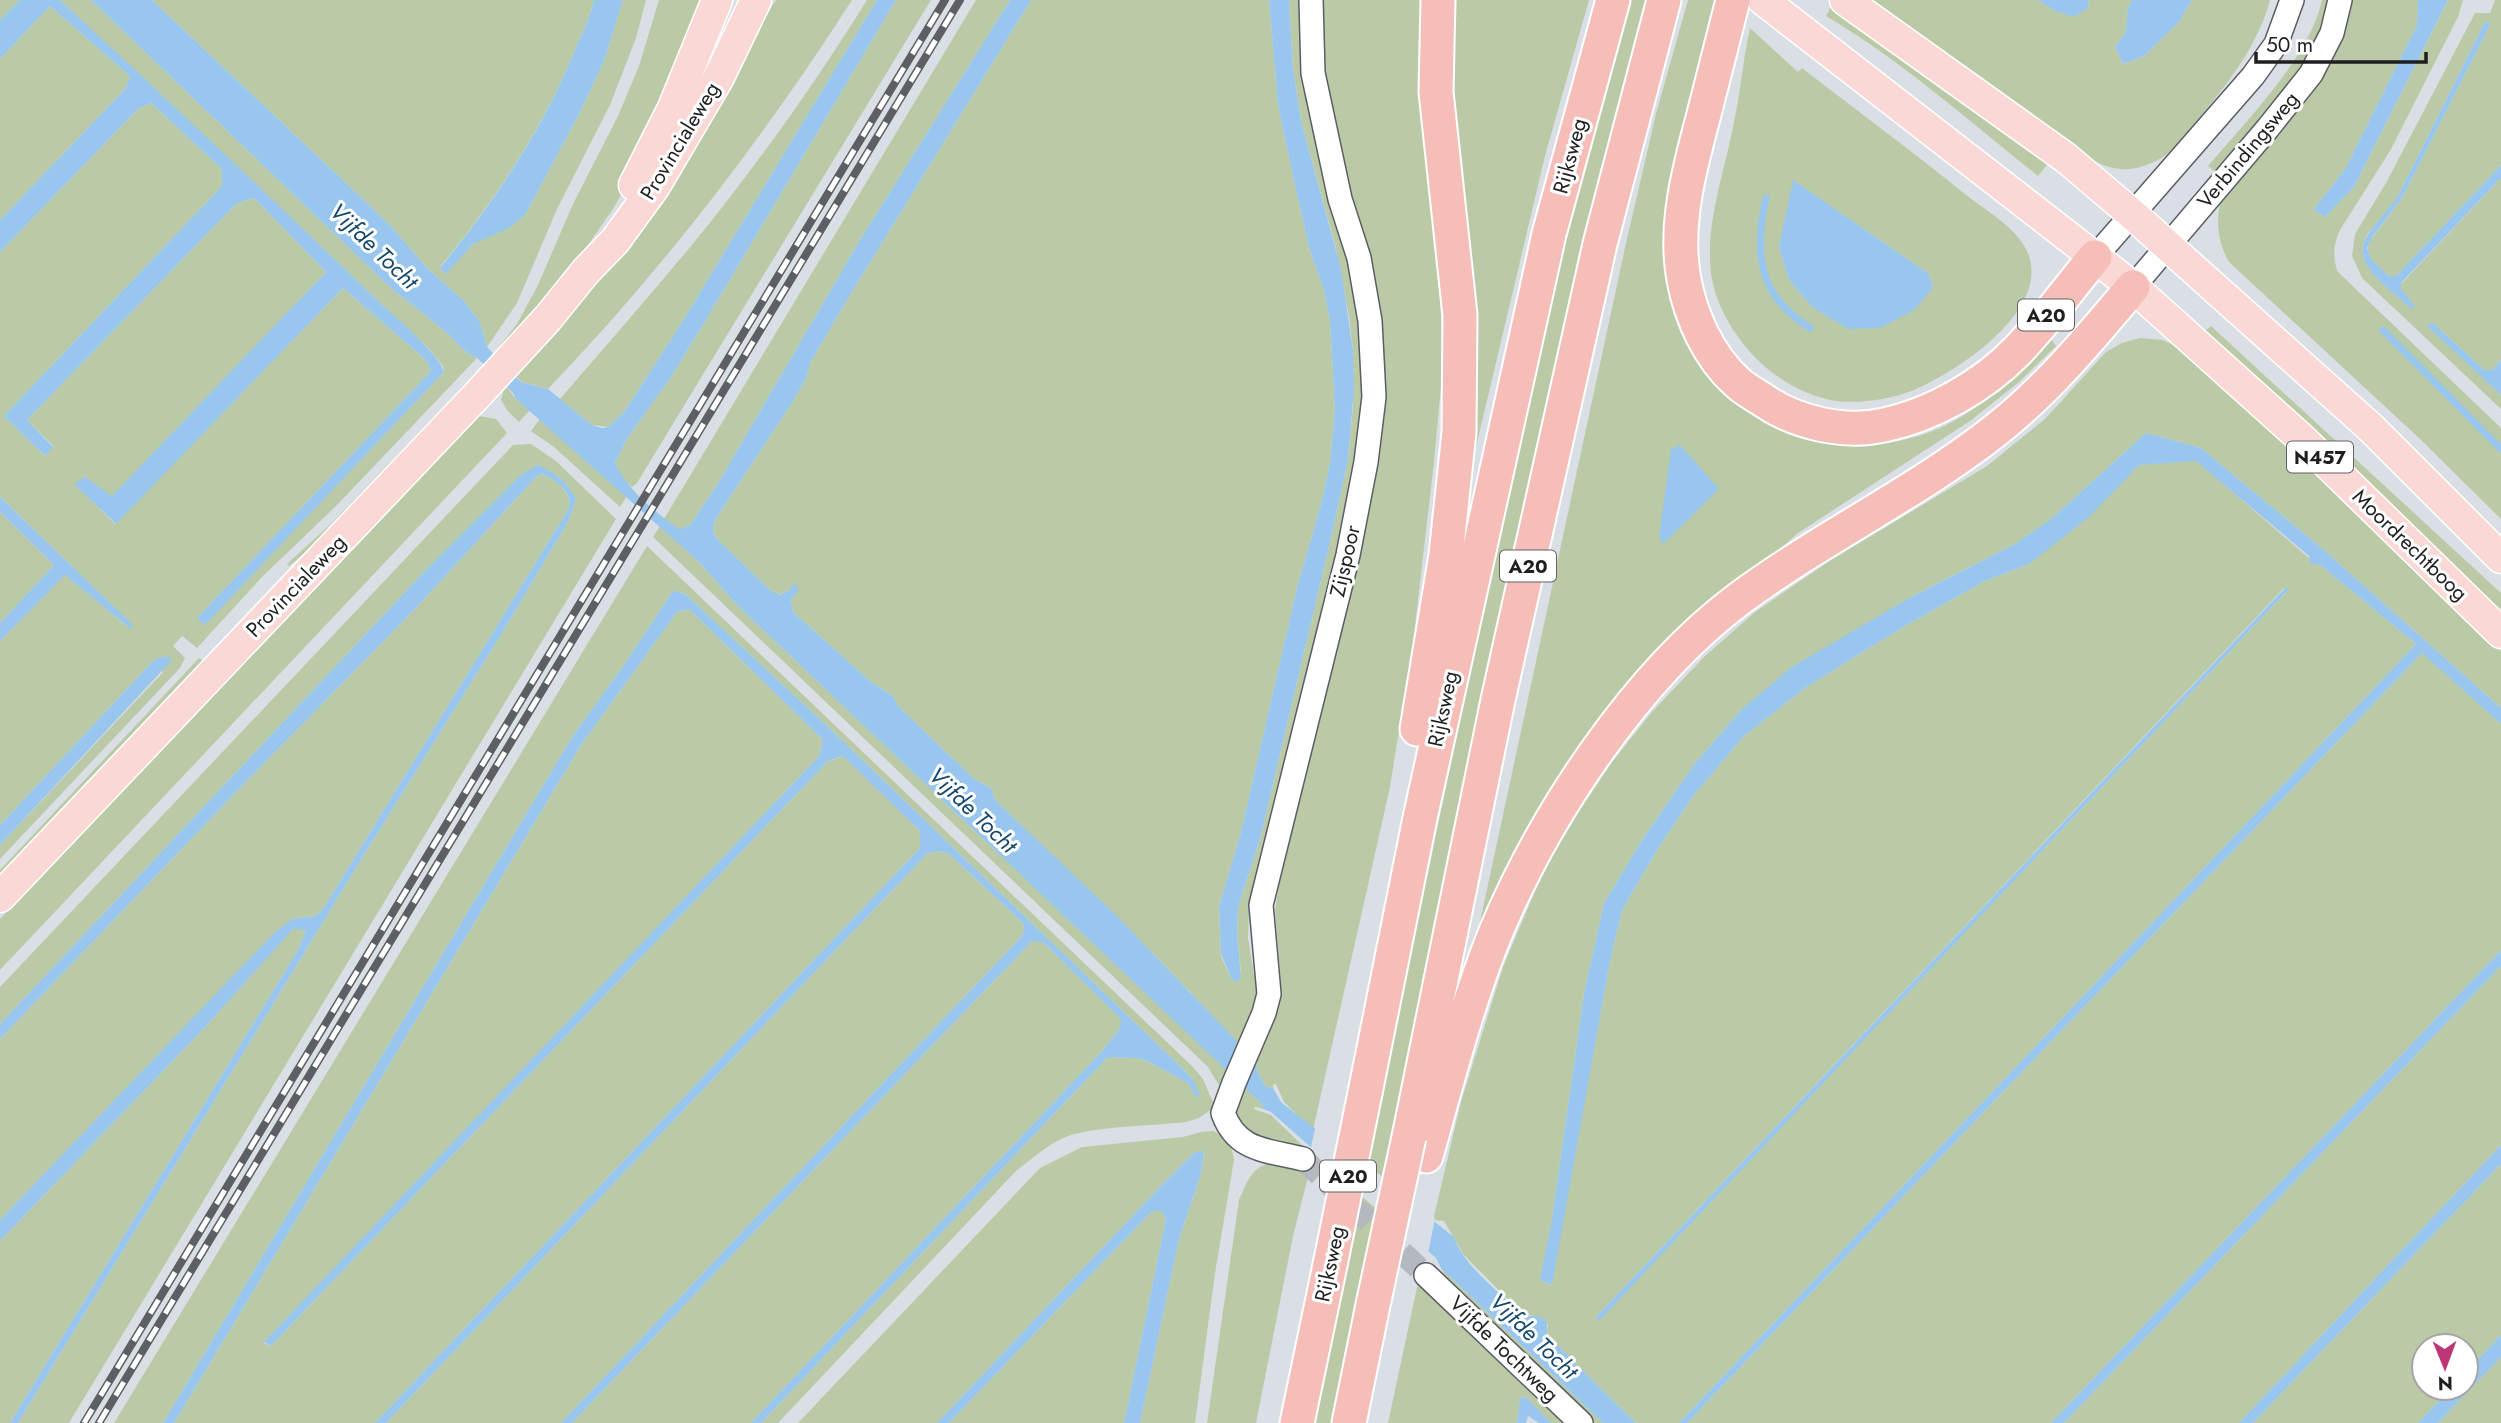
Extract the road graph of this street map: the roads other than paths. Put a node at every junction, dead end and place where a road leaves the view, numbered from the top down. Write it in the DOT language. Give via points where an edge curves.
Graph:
graph roads {
  1 [pos="717,0"];
  2 [pos="756,0"];
  3 [pos="1311,0"];
  4 [pos="1438,0"];
  5 [pos="1613,0"];
  6 [pos="1664,0"];
  7 [pos="1733,0"];
  8 [pos="1763,0"];
  9 [pos="1845,0"];
  10 [pos="2292,0"];
  11 [pos="2340,0"];
  12 [pos="2132,214"];
  13 [pos="2169,246"];
  14 [pos="2095,257"];
  15 [pos="586,271"];
  16 [pos="2133,287"];
  17 [pos="2501,558"];
  18 [pos="2501,633"];
  19 [pos="1420,818"];
  20 [pos="0,897"];
  21 [pos="1418,1146"];
  22 [pos="1303,1159"];
  23 [pos="1426,1275"];
  24 [pos="1297,1423"];
  25 [pos="1349,1423"];
  26 [pos="1581,1423"];
  1 -- 15 [label="main road, Provincialeweg" via="673,108"];
  2 -- 15 [label="main road, Provincialeweg" via="718,79 655,186 615,241"];
  3 -- 22 [label="street, Zijspoor" via="1313,73 1340,199 1359,258 1370,321 1374,397 1348,555 1261,905 1269,994 1223,1113 1236,1137 1248,1146"];
  4 -- 19 [label="highway, A20" via="1436,92 1460,315 1459,432 1446,555 1410,772"];
  5 -- 19 [label="highway, Rijksweg / A20" via="1549,234"];
  6 -- 21 [label="highway, A20" via="1594,271 1498,701"];
  7 -- 14 [label="highway, A20" via="1681,220 1684,279 1697,323 1716,359 1737,383 1804,421 1847,428 1884,426 1934,408 1978,383 2016,352"];
  8 -- 14 [label="main road, N457"];
  9 -- 12 [label="main road, N457" via="2066,158"];
  10 -- 12 [label="street, Verbindingsweg" via="2276,44 2253,76"];
  11 -- 13 [label="street, Verbindingsweg" via="2332,33 2311,74"];
  12 -- 13 [label="main road, N457"];
  12 -- 14 [label="street, Verbindingsweg"];
  13 -- 16 [label="street, Verbindingsweg"];
  13 -- 17 [label="main road, N457" via="2370,426"];
  14 -- 16 [label="main road, N457"];
  15 -- 20 [label="main road, Provincialeweg" via="511,359"];
  16 -- 18 [label="main road, Moordrechtboog / N457" via="2302,439"];
  16 -- 21 [label="highway, A20" via="2074,356 1997,429 1739,599 1693,638 1633,703 1579,777 1527,864 1496,934"];
  19 -- 24 [label="highway, Rijksweg / A20, bridge"];
  21 -- 25 [label="highway, A20, bridge" via="1383,1307 1362,1363"];
  23 -- 26 [label="street, Vijfde Tochtweg"];
}
